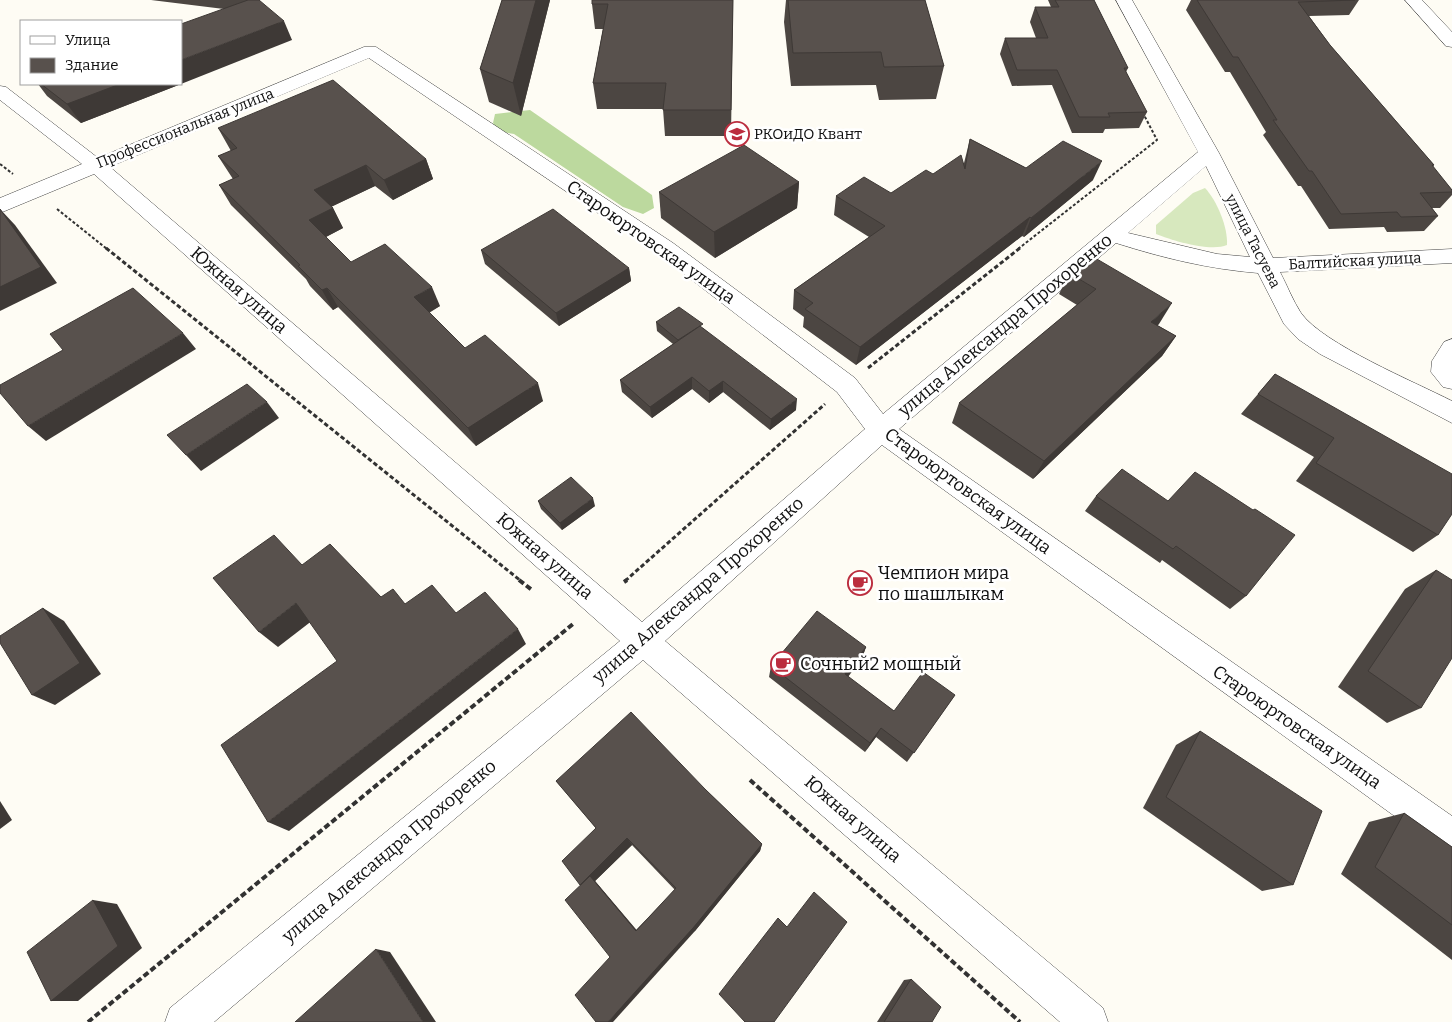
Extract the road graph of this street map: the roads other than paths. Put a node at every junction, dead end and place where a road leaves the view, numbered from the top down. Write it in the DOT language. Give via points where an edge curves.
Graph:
graph roads {
  1 [pos="1124,0"];
  2 [pos="1413,0"];
  3 [pos="1452,42"];
  4 [pos="370,51"];
  5 [pos="0,91"];
  6 [pos="1209,153"];
  7 [pos="96,165"];
  8 [pos="0,206"];
  9 [pos="1112,235"];
  10 [pos="1452,256"];
  11 [pos="1265,266"];
  12 [pos="1452,348"];
  13 [pos="1452,380"];
  14 [pos="1452,412"];
  15 [pos="881,430"];
  16 [pos="644,640"];
  17 [pos="1452,837"];
  18 [pos="184,1022"];
  19 [pos="1089,1022"];
  1 -- 6 [label="street, улица Тасуева"];
  2 -- 3 [label="street"];
  4 -- 7 [label="street, Профессиональная улица"];
  4 -- 15 [label="street, Староюртовская улица" via="665,248 846,385"];
  5 -- 7 [label="street, Южная улица"];
  6 -- 9 [label="street, улица Александра Прохоренко"];
  6 -- 11 [label="street, улица Тасуева"];
  7 -- 8 [label="street, Профессиональная улица"];
  7 -- 16 [label="street, Южная улица"];
  9 -- 11 [label="street, Балтийская улица" via="1217,262"];
  9 -- 15 [label="street, улица Александра Прохоренко"];
  10 -- 11 [label="street, Балтийская улица"];
  11 -- 14 [label="street, улица Тасуева" via="1292,318 1306,333 1328,348"];
  12 -- 13 [label="street" via="1444,361 1443,372"];
  15 -- 16 [label="street, улица Александра Прохоренко"];
  15 -- 17 [label="street, Староюртовская улица"];
  16 -- 18 [label="street, улица Александра Прохоренко"];
  16 -- 19 [label="street, Южная улица"];
}
